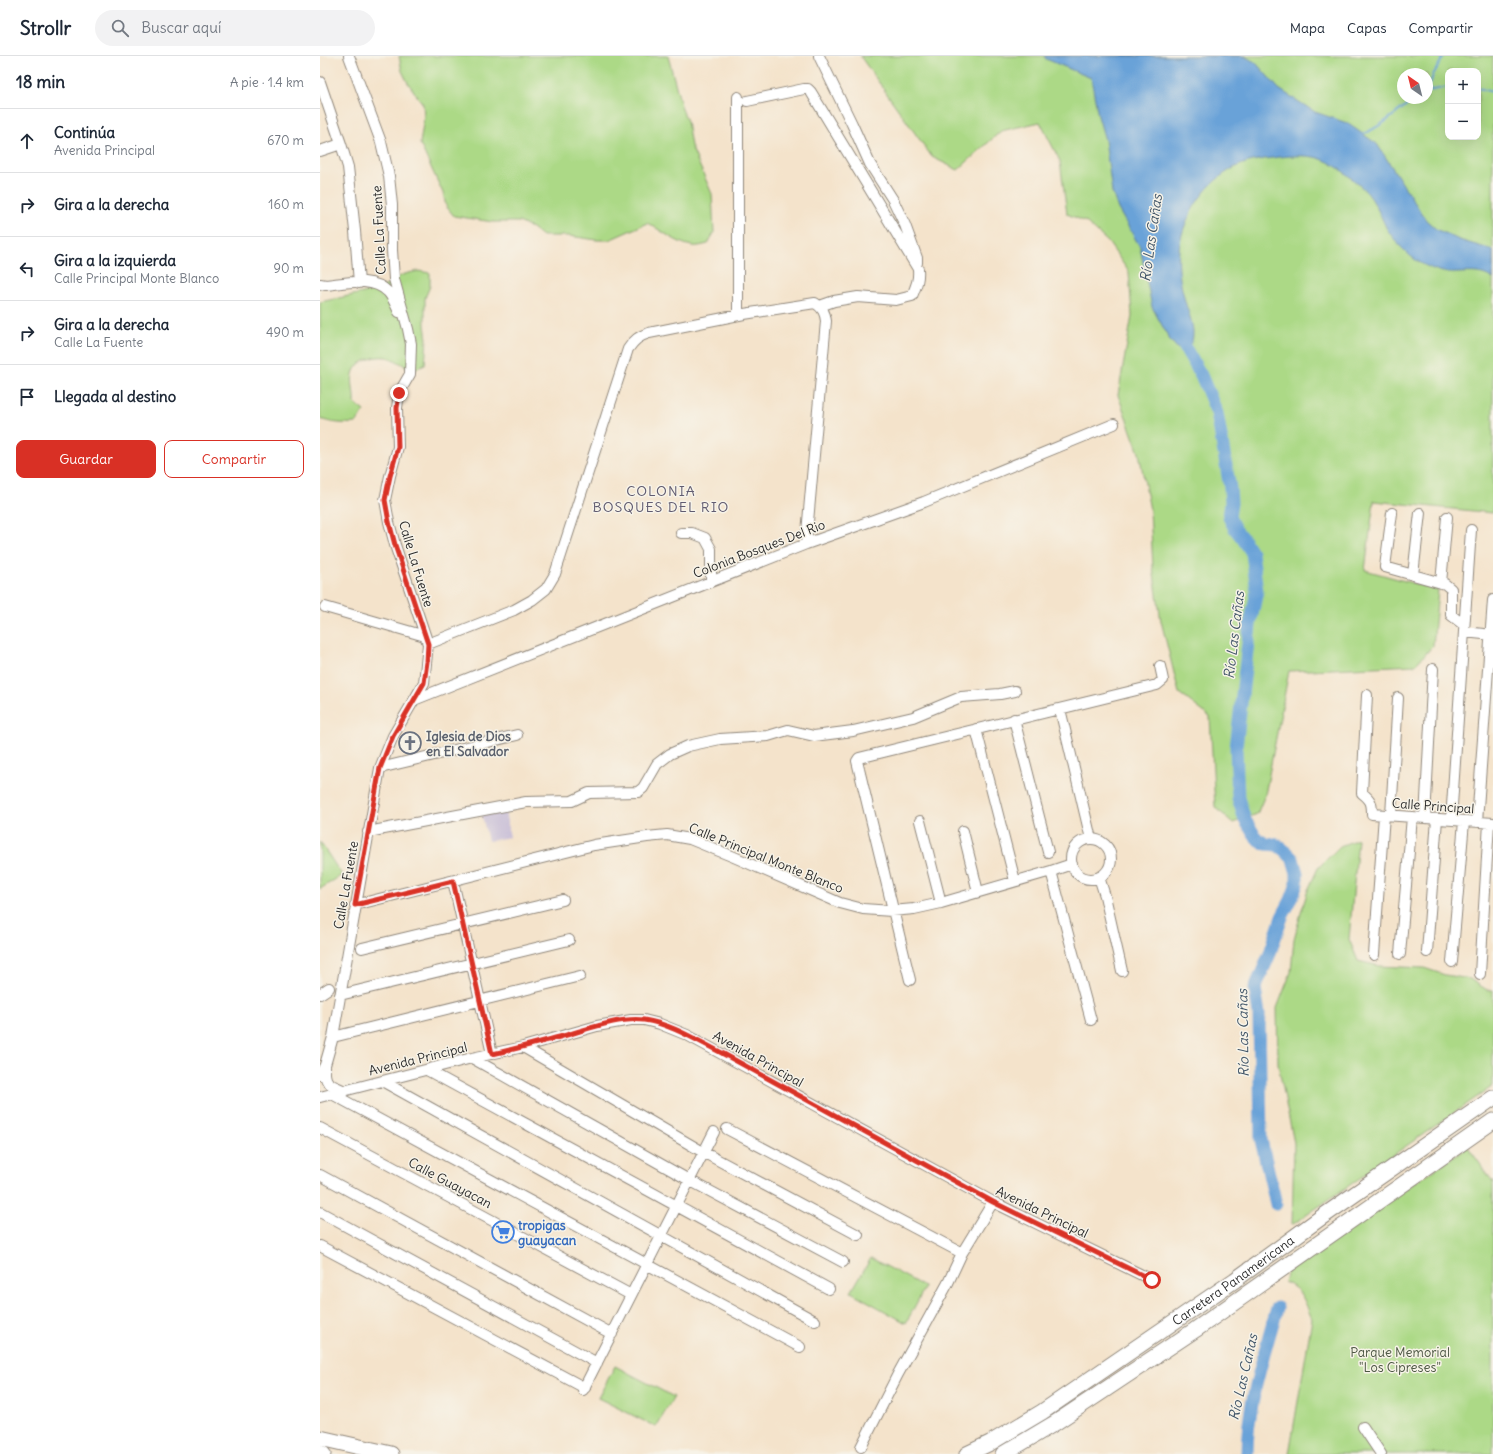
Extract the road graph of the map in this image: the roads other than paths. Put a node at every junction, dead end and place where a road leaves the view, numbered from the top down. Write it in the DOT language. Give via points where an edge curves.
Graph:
graph roads {
  1 [pos="349,56"];
  2 [pos="819,56"];
  3 [pos="320,82"];
  4 [pos="341,144"];
  5 [pos="320,151"];
  6 [pos="918,270"];
  7 [pos="359,283"];
  8 [pos="320,284"];
  9 [pos="820,306"];
  10 [pos="738,315"];
  11 [pos="408,329"];
  12 [pos="1114,424"];
  13 [pos="1392,513"];
  14 [pos="1420,513"];
  15 [pos="1447,517"];
  16 [pos="1471,530"];
  17 [pos="681,534"];
  18 [pos="806,544"];
  19 [pos="1413,575"];
  20 [pos="711,581"];
  21 [pos="1441,583"];
  22 [pos="1493,600"];
  23 [pos="325,607"];
  24 [pos="1464,629"];
  25 [pos="1492,635"];
  26 [pos="427,640"];
  27 [pos="1160,666"];
  28 [pos="1434,669"];
  29 [pos="1015,691"];
  30 [pos="1366,695"];
  31 [pos="1398,698"];
  32 [pos="414,700"];
  33 [pos="1060,709"];
  34 [pos="1014,719"];
  35 [pos="976,729"];
  36 [pos="517,735"];
  37 [pos="380,768"];
  38 [pos="1387,815"];
  39 [pos="1412,817"];
  40 [pos="1425,818"];
  41 [pos="1437,819"];
  42 [pos="1451,820"];
  43 [pos="920,821"];
  44 [pos="1464,821"];
  45 [pos="1477,822"];
  46 [pos="1491,823"];
  47 [pos="963,831"];
  48 [pos="368,832"];
  49 [pos="1091,839"];
  50 [pos="1048,852"];
  51 [pos="1072,864"];
  52 [pos="1051,871"];
  53 [pos="1099,877"];
  54 [pos="453,881"];
  55 [pos="1015,881"];
  56 [pos="978,892"];
  57 [pos="563,900"];
  58 [pos="941,903"];
  59 [pos="355,905"];
  60 [pos="892,911"];
  61 [pos="462,923"];
  62 [pos="569,940"];
  63 [pos="362,948"];
  64 [pos="1427,952"];
  65 [pos="1400,954"];
  66 [pos="1374,955"];
  67 [pos="1452,962"];
  68 [pos="472,963"];
  69 [pos="1122,971"];
  70 [pos="1480,974"];
  71 [pos="580,976"];
  72 [pos="910,980"];
  73 [pos="329,988"];
  74 [pos="320,994"];
  75 [pos="340,995"];
  76 [pos="480,1000"];
  77 [pos="1091,1020"];
  78 [pos="333,1036"];
  79 [pos="523,1047"];
  80 [pos="492,1054"];
  81 [pos="472,1058"];
  82 [pos="325,1065"];
  83 [pos="427,1070"];
  84 [pos="320,1075"];
  85 [pos="382,1081"];
  86 [pos="346,1091"];
  87 [pos="332,1094"];
  88 [pos="320,1097"];
  89 [pos="1493,1098"];
  90 [pos="1493,1120"];
  91 [pos="320,1128"];
  92 [pos="727,1129"];
  93 [pos="714,1132"];
  94 [pos="703,1152"];
  95 [pos="320,1175"];
  96 [pos="689,1180"];
  97 [pos="993,1202"];
  98 [pos="676,1206"];
  99 [pos="320,1212"];
  100 [pos="661,1235"];
  101 [pos="858,1235"];
  102 [pos="320,1246"];
  103 [pos="962,1253"];
  104 [pos="843,1262"];
  105 [pos="647,1263"];
  106 [pos="1152,1280"];
  107 [pos="828,1289"];
  108 [pos="1218,1291"];
  109 [pos="631,1295"];
  110 [pos="1230,1305"];
  111 [pos="1184,1315"];
  112 [pos="815,1320"];
  113 [pos="1193,1331"];
  114 [pos="612,1334"];
  115 [pos="800,1347"];
  116 [pos="597,1363"];
  117 [pos="1362,1428"];
  118 [pos="320,1438"];
  119 [pos="862,1447"];
  120 [pos="320,1453"];
  121 [pos="324,1454"];
  122 [pos="391,1454"];
  123 [pos="967,1454"];
  124 [pos="1003,1454"];
  125 [pos="1381,1454"];
  1 -- 11 [label="street, Calle La Fuente" via="381,142 389,176 394,279"];
  2 -- 6 [label="street" via="870,164 902,219 917,258"];
  3 -- 4 [label="street"];
  4 -- 5 [label="street"];
  4 -- 7 [label="street" via="348,167"];
  6 -- 9 [label="street" via="918,283 912,296 896,300 858,297"];
  6 -- 10 [label="street" via="812,92 804,89 742,99"];
  7 -- 8 [label="street"];
  7 -- 11 [label="street" via="368,282 389,292"];
  9 -- 10 [label="street" via="815,304"];
  9 -- 18 [label="street" via="825,313 826,321"];
  10 -- 26 [label="street" via="649,333 633,341 555,574 546,589 514,610"];
  11 -- 26 [label="street, Calle La Fuente" via="411,344 410,374 399,393 398,447 385,500 395,545"];
  12 -- 18 [label="street, Colonia Bosques Del Rio" via="924,502"];
  13 -- 19 [label="street" via="1385,567"];
  14 -- 19 [label="street"];
  15 -- 21 [label="street"];
  16 -- 24 [label="street"];
  17 -- 20 [label="street" via="692,533 705,538 711,549"];
  18 -- 20 [label="street, Colonia Bosques Del Rio"];
  19 -- 21 [label="street"];
  20 -- 32 [label="street, Colonia Bosques Del Rio"];
  21 -- 24 [label="street" via="1451,589 1451,615"];
  22 -- 25 [label="street"];
  23 -- 26 [label="street"];
  24 -- 25 [label="street"];
  24 -- 42 [label="street"];
  25 -- 45 [label="street"];
  26 -- 32 [label="street, Calle La Fuente" via="424,683"];
  27 -- 33 [label="street" via="1163,680 1157,685"];
  28 -- 40 [label="street"];
  29 -- 48 [label="street" via="960,697 913,717 853,731 814,736 788,730 768,736 720,739 688,746 670,754 657,764 638,792 589,792 572,801 526,802"];
  30 -- 38 [label="street, Calle Principal" via="1362,793 1372,804 1372,814"];
  31 -- 38 [label="street"];
  32 -- 37 [label="street, Calle La Fuente" via="393,736"];
  33 -- 34 [label="street"];
  33 -- 49 [label="street"];
  34 -- 35 [label="street"];
  34 -- 50 [label="street"];
  35 -- 55 [label="street"];
  35 -- 60 [label="street" via="859,758"];
  36 -- 37 [label="street"];
  37 -- 48 [label="street, Calle La Fuente"];
  38 -- 39 [label="street, Calle Principal"];
  38 -- 66 [label="street"];
  39 -- 40 [label="street, Calle Principal"];
  39 -- 65 [label="street"];
  40 -- 41 [label="street, Calle Principal"];
  41 -- 42 [label="street, Calle Principal"];
  41 -- 64 [label="street"];
  42 -- 44 [label="street, Calle Principal"];
  43 -- 58 [label="street"];
  44 -- 45 [label="street, Calle Principal"];
  44 -- 67 [label="street"];
  45 -- 46 [label="street, Calle Principal"];
  46 -- 70 [label="street"];
  47 -- 56 [label="street"];
  48 -- 59 [label="street, Calle La Fuente"];
  49 -- 51 [label="street" via="1075,847 1072,852"];
  49 -- 53 [label="street" via="1104,843 1111,854 1109,868"];
  51 -- 52 [label="street, Calle Principal Monte Blanco"];
  51 -- 53 [label="street" via="1079,875 1092,879"];
  52 -- 55 [label="street, Calle Principal Monte Blanco"];
  52 -- 77 [label="street"];
  53 -- 69 [label="street"];
  54 -- 59 [label="street, Calle Principal Monte Blanco"];
  54 -- 60 [label="street, Calle Principal Monte Blanco" via="594,845 667,835 690,839 840,903 864,909"];
  54 -- 61 [label="street"];
  55 -- 56 [label="street, Calle Principal Monte Blanco"];
  56 -- 58 [label="street, Calle Principal Monte Blanco"];
  57 -- 61 [label="street"];
  58 -- 60 [label="street, Calle Principal Monte Blanco"];
  59 -- 75 [label="street, Calle La Fuente"];
  60 -- 72 [label="street"];
  61 -- 63 [label="street"];
  61 -- 68 [label="street"];
  62 -- 68 [label="street"];
  68 -- 75 [label="street"];
  68 -- 76 [label="street"];
  71 -- 76 [label="street"];
  73 -- 74 [label="street"];
  75 -- 78 [label="street, Calle La Fuente"];
  76 -- 78 [label="street"];
  76 -- 80 [label="street"];
  78 -- 82 [label="street, Calle La Fuente"];
  79 -- 80 [label="street, Avenida Principal"];
  79 -- 94 [label="street"];
  79 -- 97 [label="street, Avenida Principal" via="597,1026 631,1020 660,1024 720,1052"];
  80 -- 81 [label="street, Avenida Principal"];
  81 -- 83 [label="street, Avenida Principal"];
  81 -- 96 [label="street"];
  82 -- 84 [label="street, Calle La Fuente"];
  82 -- 86 [label="street" via="326,1081"];
  83 -- 85 [label="street, Avenida Principal"];
  83 -- 98 [label="street"];
  85 -- 86 [label="street, Avenida Principal"];
  85 -- 100 [label="street"];
  86 -- 87 [label="street, Avenida Principal"];
  87 -- 88 [label="street, Avenida Principal"];
  87 -- 105 [label="street"];
  89 -- 108 [label="highway, Carretera Panamericana"];
  90 -- 110 [label="highway, Carretera Panamericana"];
  91 -- 109 [label="street, Calle Guayacan"];
  92 -- 103 [label="street"];
  93 -- 94 [label="street"];
  94 -- 96 [label="street"];
  94 -- 101 [label="street"];
  95 -- 114 [label="street"];
  96 -- 98 [label="street"];
  96 -- 104 [label="street"];
  97 -- 103 [label="street"];
  97 -- 106 [label="street, Avenida Principal"];
  98 -- 100 [label="street"];
  98 -- 107 [label="street"];
  99 -- 116 [label="street"];
  100 -- 105 [label="street"];
  100 -- 112 [label="street"];
  102 -- 116 [label="street" via="584,1389"];
  103 -- 119 [label="street"];
  105 -- 109 [label="street"];
  105 -- 115 [label="street"];
  108 -- 110 [label="highway" via="1221,1302"];
  108 -- 111 [label="highway, Carretera Panamericana"];
  109 -- 114 [label="street"];
  110 -- 113 [label="highway, Carretera Panamericana"];
  111 -- 113 [label="highway" via="1193,1323"];
  111 -- 123 [label="highway, Carretera Panamericana" via="1042,1412"];
  113 -- 124 [label="highway, Carretera Panamericana" via="1055,1423"];
  114 -- 116 [label="street"];
  117 -- 125 [label="street"];
  118 -- 122 [label="highway"];
  120 -- 121 [label="highway"];
}
